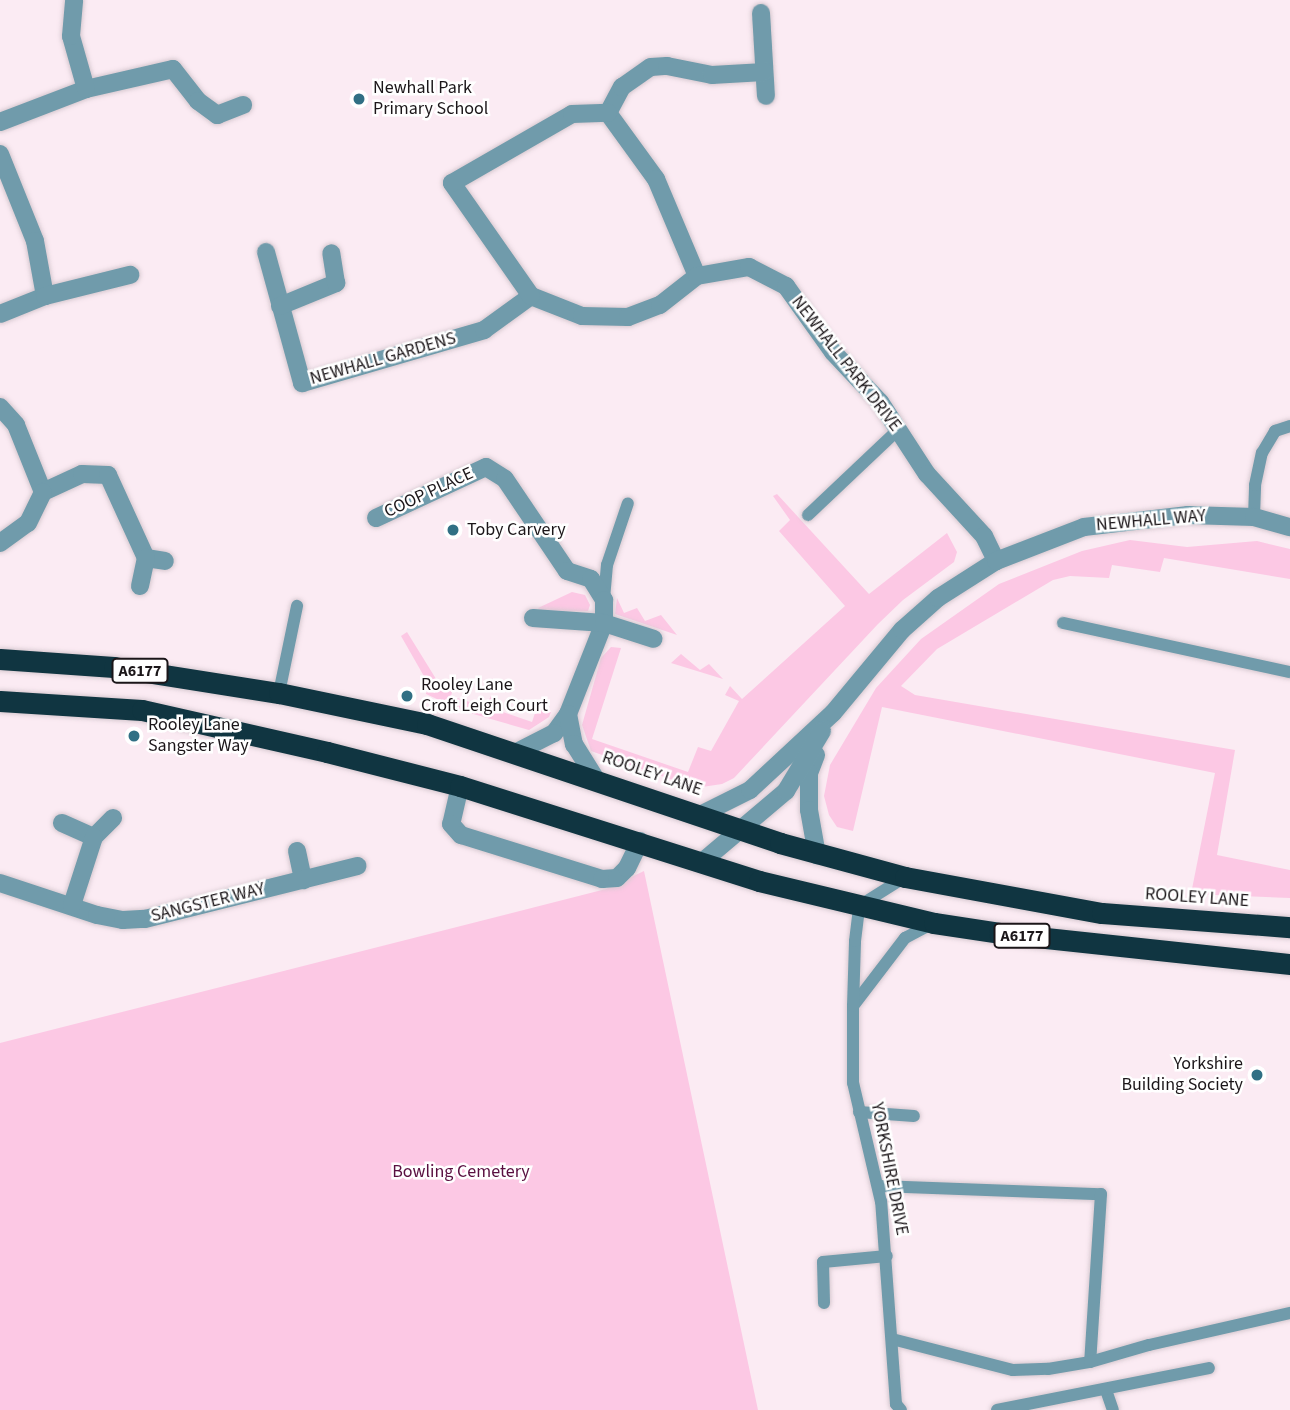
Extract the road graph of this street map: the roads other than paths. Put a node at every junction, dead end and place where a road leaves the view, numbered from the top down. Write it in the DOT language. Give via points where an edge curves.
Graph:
graph roads {
  1 [pos="74,0"];
  2 [pos="761,13"];
  3 [pos="764,72"];
  4 [pos="86,89"];
  5 [pos="766,96"];
  6 [pos="243,105"];
  7 [pos="608,113"];
  8 [pos="0,122"];
  9 [pos="0,154"];
  10 [pos="266,252"];
  11 [pos="331,253"];
  12 [pos="130,275"];
  13 [pos="697,276"];
  14 [pos="45,296"];
  15 [pos="531,296"];
  16 [pos="280,306"];
  17 [pos="0,314"];
  18 [pos="0,407"];
  19 [pos="1290,426"];
  20 [pos="898,430"];
  21 [pos="43,492"];
  22 [pos="628,503"];
  23 [pos="808,515"];
  24 [pos="1254,517"];
  25 [pos="376,518"];
  26 [pos="1288,526"];
  27 [pos="0,543"];
  28 [pos="146,558"];
  29 [pos="165,561"];
  30 [pos="996,561"];
  31 [pos="140,586"];
  32 [pos="604,600"];
  33 [pos="297,606"];
  34 [pos="533,618"];
  35 [pos="1063,622"];
  36 [pos="604,623"];
  37 [pos="654,639"];
  38 [pos="4,658"];
  39 [pos="1290,672"];
  40 [pos="279,693"];
  41 [pos="0,701"];
  42 [pos="833,713"];
  43 [pos="568,714"];
  44 [pos="515,753"];
  45 [pos="595,778"];
  46 [pos="460,786"];
  47 [pos="700,815"];
  48 [pos="113,818"];
  49 [pos="62,823"];
  50 [pos="741,831"];
  51 [pos="94,836"];
  52 [pos="640,841"];
  53 [pos="297,851"];
  54 [pos="817,855"];
  55 [pos="702,862"];
  56 [pos="357,866"];
  57 [pos="905,877"];
  58 [pos="303,880"];
  59 [pos="2,889"];
  60 [pos="72,905"];
  61 [pos="859,906"];
  62 [pos="934,923"];
  63 [pos="1290,927"];
  64 [pos="1290,964"];
  65 [pos="853,1006"];
  66 [pos="859,1112"];
  67 [pos="914,1116"];
  68 [pos="878,1186"];
  69 [pos="887,1256"];
  70 [pos="824,1303"];
  71 [pos="1290,1313"];
  72 [pos="892,1339"];
  73 [pos="1090,1362"];
  74 [pos="1209,1368"];
  75 [pos="1106,1390"];
  76 [pos="901,1410"];
  77 [pos="998,1410"];
  78 [pos="1113,1410"];
  1 -- 4 [label="street" via="71,36"];
  2 -- 3 [label="street"];
  3 -- 5 [label="street"];
  3 -- 7 [label="street" via="712,75 659,65 622,87"];
  4 -- 6 [label="street" via="173,69 218,122"];
  4 -- 8 [label="street"];
  7 -- 13 [label="street" via="656,179"];
  7 -- 15 [label="street" via="572,114 452,183"];
  9 -- 14 [label="street" via="35,241"];
  10 -- 16 [label="street, NEWHALL GARDENS"];
  11 -- 16 [label="street" via="337,283"];
  12 -- 14 [label="street"];
  13 -- 15 [label="street, NEWHALL PARK DRIVE" via="660,305 628,317 582,316"];
  13 -- 20 [label="street, NEWHALL PARK DRIVE" via="749,267 786,286"];
  14 -- 17 [label="street"];
  15 -- 16 [label="street, NEWHALL GARDENS" via="484,330 302,383"];
  18 -- 21 [label="street" via="16,425"];
  19 -- 24 [label="lane" via="1275,431 1262,453"];
  20 -- 23 [label="lane"];
  20 -- 30 [label="street, NEWHALL PARK DRIVE" via="927,474 984,536"];
  21 -- 27 [label="street" via="28,523"];
  21 -- 28 [label="street" via="82,474 108,475"];
  22 -- 32 [label="lane" via="607,565"];
  24 -- 26 [label="street, NEWHALL WAY"];
  24 -- 30 [label="street, NEWHALL WAY" via="1188,515 1084,527"];
  25 -- 32 [label="street, COOP PLACE" via="486,467 505,479 567,571 591,579"];
  28 -- 29 [label="street"];
  28 -- 31 [label="street"];
  30 -- 42 [label="street, NEWHALL WAY" via="938,598 902,630"];
  32 -- 36 [label="street"];
  33 -- 40 [label="lane"];
  34 -- 36 [label="street"];
  35 -- 39 [label="lane"];
  36 -- 37 [label="street"];
  36 -- 43 [label="street"];
  38 -- 40 [label="highway, ROOLEY LANE / A6177" via="114,667"];
  40 -- 44 [label="highway, ROOLEY LANE / A6177" via="427,724"];
  41 -- 46 [label="highway, A6177" via="142,710"];
  42 -- 47 [label="street, NEWHALL WAY" via="750,790"];
  42 -- 50 [label="street, NEWHALL WAY" via="786,791"];
  42 -- 54 [label="street, NEWHALL WAY" via="809,773 808,810"];
  43 -- 44 [label="street" via="554,733"];
  43 -- 45 [label="street" via="574,744"];
  44 -- 45 [label="highway, ROOLEY LANE / A6177"];
  45 -- 47 [label="highway, ROOLEY LANE / A6177"];
  46 -- 52 [label="highway, A6177"];
  46 -- 52 [label="street" via="451,824 461,835 589,875 617,878"];
  47 -- 50 [label="highway, ROOLEY LANE / A6177"];
  48 -- 51 [label="street"];
  49 -- 51 [label="street"];
  50 -- 54 [label="highway, ROOLEY LANE / A6177"];
  50 -- 55 [label="street, NEWHALL WAY"];
  51 -- 60 [label="street"];
  52 -- 55 [label="highway, A6177"];
  53 -- 58 [label="street"];
  54 -- 57 [label="highway, ROOLEY LANE / A6177"];
  55 -- 61 [label="highway, A6177"];
  56 -- 58 [label="street, SANGSTER WAY"];
  57 -- 61 [label="lane"];
  57 -- 63 [label="highway, ROOLEY LANE / A6177" via="1102,913"];
  58 -- 60 [label="street, SANGSTER WAY" via="145,919 123,920"];
  59 -- 60 [label="street, SANGSTER WAY"];
  61 -- 62 [label="highway, A6177"];
  61 -- 65 [label="lane, YORKSHIRE DRIVE"];
  62 -- 64 [label="highway, A6177"];
  62 -- 65 [label="lane" via="905,938"];
  65 -- 66 [label="lane, YORKSHIRE DRIVE" via="853,1083"];
  66 -- 67 [label="lane"];
  66 -- 68 [label="lane, YORKSHIRE DRIVE"];
  68 -- 69 [label="lane, YORKSHIRE DRIVE"];
  68 -- 73 [label="lane" via="1101,1194"];
  69 -- 70 [label="lane" via="823,1262"];
  69 -- 72 [label="lane, YORKSHIRE DRIVE"];
  71 -- 73 [label="lane"];
  72 -- 73 [label="lane" via="1013,1370"];
  72 -- 76 [label="lane, YORKSHIRE DRIVE" via="896,1404"];
  74 -- 75 [label="lane"];
  75 -- 77 [label="lane"];
  75 -- 78 [label="lane"];
}
